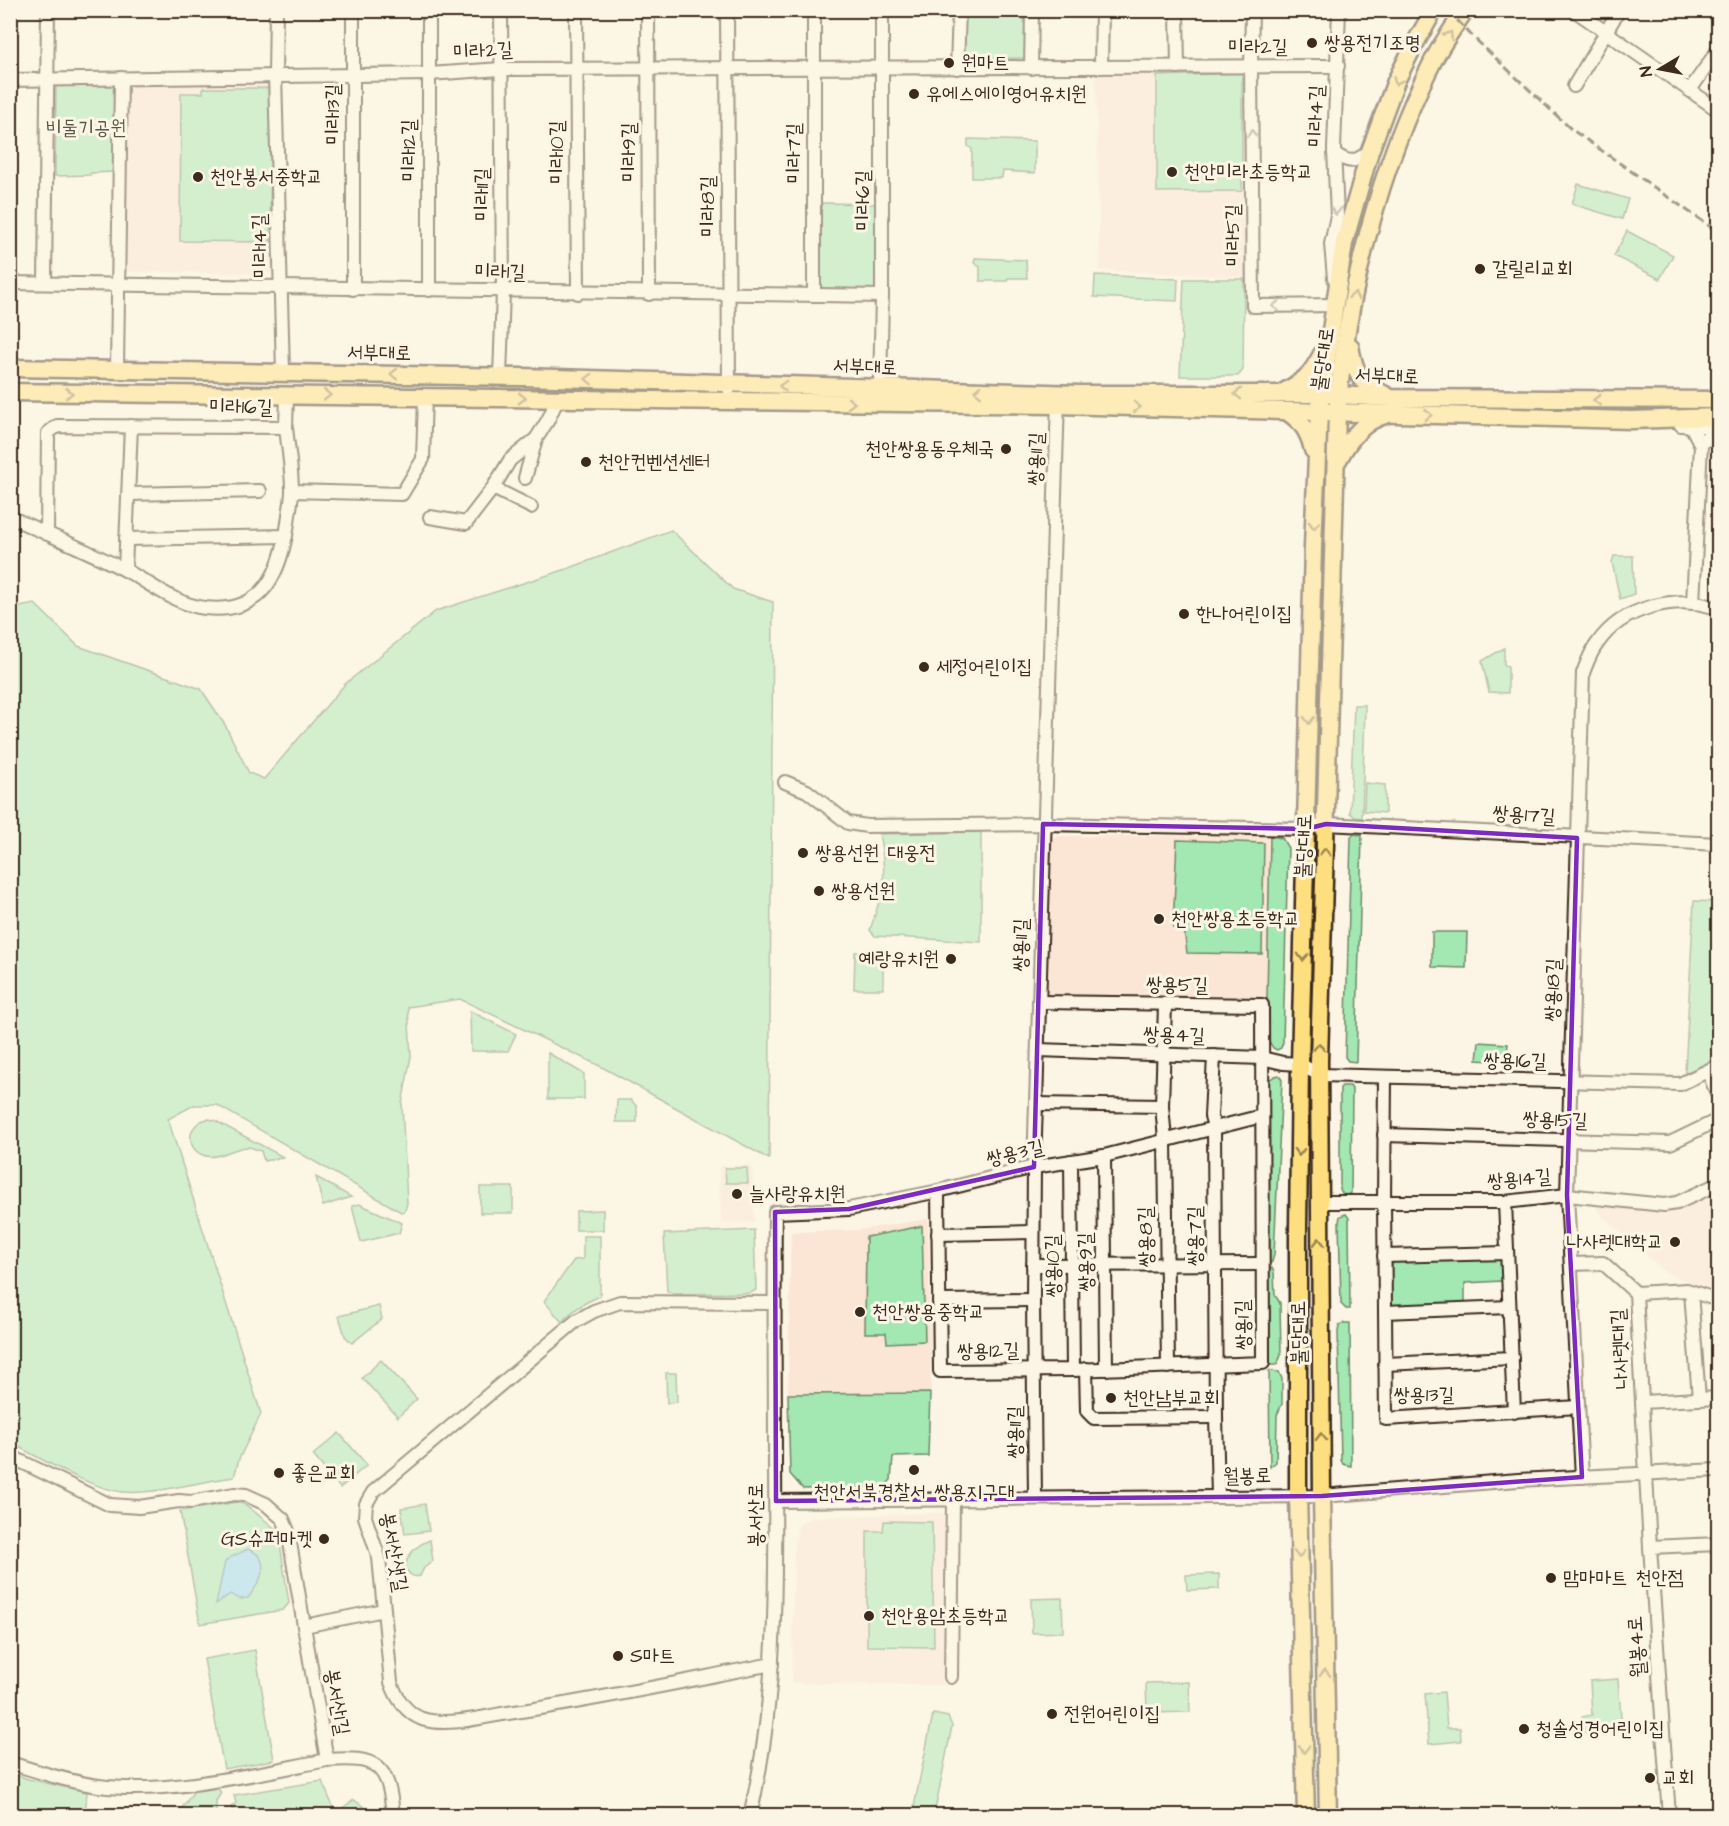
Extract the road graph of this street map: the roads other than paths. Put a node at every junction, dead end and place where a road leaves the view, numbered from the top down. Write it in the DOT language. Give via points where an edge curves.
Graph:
graph roads {
  1 [pos="48,10"];
  2 [pos="276,10"];
  3 [pos="353,10"];
  4 [pos="429,10"];
  5 [pos="501,10"];
  6 [pos="576,10"];
  7 [pos="648,10"];
  8 [pos="727,10"];
  9 [pos="813,10"];
  10 [pos="882,10"];
  11 [pos="958,10"];
  12 [pos="1032,10"];
  13 [pos="1102,10"];
  14 [pos="1178,10"];
  15 [pos="1252,10"];
  16 [pos="1339,10"];
  17 [pos="1434,10"];
  18 [pos="1465,10"];
  19 [pos="1574,10"];
  20 [pos="1619,10"];
  21 [pos="1712,10"];
  22 [pos="1719,15"];
  23 [pos="1606,32"];
  24 [pos="1719,50"];
  25 [pos="1251,66"];
  26 [pos="1338,66"];
  27 [pos="727,67"];
  28 [pos="882,67"];
  29 [pos="1101,67"];
  30 [pos="1178,67"];
  31 [pos="648,68"];
  32 [pos="813,68"];
  33 [pos="957,68"];
  34 [pos="1030,68"];
  35 [pos="501,69"];
  36 [pos="577,69"];
  37 [pos="429,74"];
  38 [pos="276,75"];
  39 [pos="353,75"];
  40 [pos="121,78"];
  41 [pos="47,79"];
  42 [pos="10,80"];
  43 [pos="1574,86"];
  44 [pos="1690,90"];
  45 [pos="1719,110"];
  46 [pos="1370,151"];
  47 [pos="1334,153"];
  48 [pos="10,283"];
  49 [pos="45,283"];
  50 [pos="117,285"];
  51 [pos="281,288"];
  52 [pos="352,289"];
  53 [pos="429,290"];
  54 [pos="502,292"];
  55 [pos="578,293"];
  56 [pos="649,294"];
  57 [pos="727,294"];
  58 [pos="814,295"];
  59 [pos="882,296"];
  60 [pos="1335,299"];
  61 [pos="1331,327"];
  62 [pos="1348,335"];
  63 [pos="10,368"];
  64 [pos="117,369"];
  65 [pos="283,372"];
  66 [pos="501,376"];
  67 [pos="729,384"];
  68 [pos="880,389"];
  69 [pos="10,392"];
  70 [pos="1719,393"];
  71 [pos="1280,394"];
  72 [pos="1321,394"];
  73 [pos="287,395"];
  74 [pos="1339,395"];
  75 [pos="425,396"];
  76 [pos="558,398"];
  77 [pos="1058,399"];
  78 [pos="1719,400"];
  79 [pos="1641,401"];
  80 [pos="729,402"];
  81 [pos="1390,406"];
  82 [pos="1286,411"];
  83 [pos="1319,412"];
  84 [pos="1338,412"];
  85 [pos="1632,420"];
  86 [pos="1717,424"];
  87 [pos="131,426"];
  88 [pos="1691,426"];
  89 [pos="286,427"];
  90 [pos="536,438"];
  91 [pos="1701,445"];
  92 [pos="1336,464"];
  93 [pos="1317,466"];
  94 [pos="525,478"];
  95 [pos="493,488"];
  96 [pos="260,491"];
  97 [pos="292,491"];
  98 [pos="129,494"];
  99 [pos="531,507"];
  100 [pos="10,517"];
  101 [pos="430,517"];
  102 [pos="47,534"];
  103 [pos="286,536"];
  104 [pos="126,539"];
  105 [pos="126,570"];
  106 [pos="1693,603"];
  107 [pos="1719,609"];
  108 [pos="785,782"];
  109 [pos="1043,824"];
  110 [pos="1326,824"];
  111 [pos="1306,829"];
  112 [pos="1577,838"];
  113 [pos="1719,844"];
  114 [pos="1039,1002"];
  115 [pos="1165,1004"];
  116 [pos="1038,1050"];
  117 [pos="1165,1054"];
  118 [pos="1214,1056"];
  119 [pos="1262,1058"];
  120 [pos="1309,1069"];
  121 [pos="1713,1069"];
  122 [pos="1385,1077"];
  123 [pos="1570,1082"];
  124 [pos="1719,1096"];
  125 [pos="1036,1104"];
  126 [pos="1162,1107"];
  127 [pos="1262,1116"];
  128 [pos="1719,1120"];
  129 [pos="1214,1128"];
  130 [pos="1384,1135"];
  131 [pos="1165,1139"];
  132 [pos="1570,1140"];
  133 [pos="1104,1156"];
  134 [pos="1071,1161"];
  135 [pos="1034,1167"];
  136 [pos="1719,1184"];
  137 [pos="938,1191"];
  138 [pos="1567,1195"];
  139 [pos="1384,1202"];
  140 [pos="1505,1202"];
  141 [pos="1319,1203"];
  142 [pos="777,1212"];
  143 [pos="1033,1232"];
  144 [pos="938,1234"];
  145 [pos="1506,1253"];
  146 [pos="1384,1256"];
  147 [pos="1072,1264"];
  148 [pos="1262,1264"];
  149 [pos="1571,1264"];
  150 [pos="1033,1265"];
  151 [pos="1106,1265"];
  152 [pos="1166,1265"];
  153 [pos="1215,1265"];
  154 [pos="1691,1292"];
  155 [pos="1636,1293"];
  156 [pos="1033,1300"];
  157 [pos="1719,1300"];
  158 [pos="939,1301"];
  159 [pos="774,1303"];
  160 [pos="1509,1307"];
  161 [pos="1385,1312"];
  162 [pos="1512,1358"];
  163 [pos="1385,1364"];
  164 [pos="1216,1365"];
  165 [pos="1168,1367"];
  166 [pos="1034,1369"];
  167 [pos="1080,1369"];
  168 [pos="1106,1369"];
  169 [pos="1719,1398"];
  170 [pos="1699,1399"];
  171 [pos="1642,1402"];
  172 [pos="1578,1407"];
  173 [pos="1514,1412"];
  174 [pos="1216,1417"];
  175 [pos="10,1456"];
  176 [pos="1719,1470"];
  177 [pos="1646,1475"];
  178 [pos="1582,1477"];
  179 [pos="1298,1495"];
  180 [pos="1218,1496"];
  181 [pos="1322,1496"];
  182 [pos="1035,1498"];
  183 [pos="952,1499"];
  184 [pos="778,1501"];
  185 [pos="1719,1544"];
  186 [pos="1650,1547"];
  187 [pos="384,1610"];
  188 [pos="304,1626"];
  189 [pos="772,1664"];
  190 [pos="951,1677"];
  191 [pos="327,1760"];
  192 [pos="10,1763"];
  193 [pos="393,1815"];
  194 [pos="750,1815"];
  195 [pos="756,1815"];
  196 [pos="1306,1815"];
  197 [pos="1328,1815"];
  198 [pos="1669,1815"];
  1 -- 41 [label="street"];
  2 -- 38 [label="street, 미라14길"];
  3 -- 39 [label="street, 미라13길"];
  4 -- 37 [label="street, 미라12길"];
  5 -- 35 [label="street, 미라11길"];
  6 -- 36 [label="street, 미라10길"];
  7 -- 31 [label="street, 미라9길"];
  8 -- 27 [label="street, 미라8길"];
  9 -- 32 [label="street, 미라7길"];
  10 -- 28 [label="street, 미라6길"];
  11 -- 33 [label="street"];
  12 -- 34 [label="street"];
  13 -- 29 [label="street"];
  14 -- 30 [label="street"];
  15 -- 25 [label="street, 미라5길"];
  16 -- 26 [label="street, 미라4길"];
  17 -- 46 [label="main road, 불당대로, one-way" via="1396,81"];
  62 -- 18 [label="main road, 불당대로, one-way" via="1359,273 1394,149 1434,58"];
  19 -- 23 [label="street"];
  20 -- 23 [label="street"];
  21 -- 22 [label="street"];
  23 -- 43 [label="street"];
  23 -- 44 [label="street"];
  24 -- 44 [label="street"];
  25 -- 26 [label="street, 미라2길"];
  25 -- 30 [label="street, 미라2길"];
  60 -- 25 [label="street, 미라5길, one-way" via="1252,306"];
  26 -- 47 [label="street, 미라4길"];
  27 -- 31 [label="street, 미라2길"];
  27 -- 32 [label="street, 미라2길"];
  27 -- 57 [label="street, 미라8길"];
  28 -- 32 [label="street, 미라2길"];
  28 -- 33 [label="street, 미라2길"];
  28 -- 59 [label="street, 미라6길"];
  29 -- 30 [label="street, 미라2길"];
  29 -- 34 [label="street, 미라2길"];
  31 -- 36 [label="street, 미라2길"];
  31 -- 56 [label="street, 미라9길"];
  32 -- 58 [label="street, 미라7길"];
  33 -- 34 [label="street, 미라2길"];
  35 -- 36 [label="street, 미라2길"];
  35 -- 37 [label="street, 미라2길"];
  35 -- 54 [label="street, 미라11길"];
  36 -- 55 [label="street, 미라10길"];
  37 -- 39 [label="street, 미라2길"];
  37 -- 53 [label="street, 미라12길"];
  38 -- 39 [label="street, 미라2길"];
  38 -- 40 [label="street, 미라2길"];
  38 -- 51 [label="street, 미라14길"];
  39 -- 52 [label="street, 미라13길"];
  40 -- 41 [label="street, 미라2길"];
  40 -- 50 [label="street"];
  41 -- 42 [label="street, 미라2길"];
  41 -- 49 [label="street"];
  44 -- 45 [label="street"];
  46 -- 47 [label="street" via="1354,161"];
  46 -- 60 [label="main road, 불당대로" via="1344,243"];
  47 -- 60 [label="street, 미라4길, one-way" via="1337,216 1331,243"];
  48 -- 49 [label="street, 미라1길"];
  49 -- 50 [label="street, 미라1길"];
  50 -- 51 [label="street, 미라1길"];
  50 -- 64 [label="street"];
  51 -- 52 [label="street, 미라1길"];
  51 -- 65 [label="street, 미라14길"];
  52 -- 53 [label="street, 미라1길"];
  53 -- 54 [label="street, 미라1길"];
  54 -- 55 [label="street, 미라1길"];
  54 -- 66 [label="street, 미라11길"];
  55 -- 56 [label="street, 미라1길"];
  56 -- 57 [label="street, 미라1길"];
  57 -- 58 [label="street, 미라1길"];
  57 -- 67 [label="street, 미라8길"];
  58 -- 59 [label="street, 미라1길"];
  59 -- 68 [label="street, 미라6길"];
  60 -- 61 [label="main road, 불당대로"];
  61 -- 71 [label="main road" via="1311,374"];
  61 -- 72 [label="main road, 불당대로"];
  62 -- 74 [label="main road, 불당대로"];
  62 -- 81 [label="main road" via="1357,373"];
  63 -- 64 [label="main road, 서부대로"];
  64 -- 65 [label="main road, 서부대로"];
  66 -- 65 [label="main road, 서부대로, one-way"];
  67 -- 66 [label="main road, 서부대로, one-way"];
  68 -- 67 [label="main road, 서부대로, one-way"];
  67 -- 80 [label="street, 미라8길"];
  77 -- 68 [label="main road, 서부대로, one-way"];
  69 -- 73 [label="main road, 서부대로, one-way"];
  70 -- 79 [label="street"];
  71 -- 72 [label="main road, 서부대로"];
  71 -- 77 [label="main road, 서부대로, one-way"];
  72 -- 74 [label="main road, 서부대로"];
  72 -- 83 [label="main road, 불당대로"];
  73 -- 75 [label="main road, 서부대로, one-way"];
  73 -- 89 [label="street"];
  74 -- 81 [label="main road, 서부대로"];
  74 -- 84 [label="main road, 불당대로"];
  75 -- 76 [label="main road, 서부대로, one-way"];
  75 -- 97 [label="street" via="423,459 402,494"];
  76 -- 80 [label="main road, 서부대로"];
  76 -- 90 [label="street"];
  80 -- 77 [label="main road, 서부대로, one-way"];
  77 -- 82 [label="main road, 서부대로, one-way"];
  77 -- 109 [label="street, 쌍용11길"];
  78 -- 79 [label="main road, 서부대로"];
  79 -- 81 [label="main road, 서부대로, one-way"];
  81 -- 84 [label="main road, 서부대로"];
  81 -- 85 [label="main road, 서부대로, one-way"];
  81 -- 92 [label="main road" via="1348,441"];
  82 -- 83 [label="main road, 서부대로"];
  82 -- 93 [label="main road" via="1304,425"];
  83 -- 84 [label="main road, 서부대로"];
  83 -- 93 [label="main road, 불당대로"];
  84 -- 92 [label="main road, 불당대로"];
  85 -- 86 [label="main road, 서부대로"];
  85 -- 88 [label="street"];
  86 -- 88 [label="street"];
  86 -- 91 [label="street"];
  87 -- 89 [label="street, 미라16길"];
  87 -- 98 [label="street"];
  87 -- 102 [label="street, 미라16길" via="57,426 48,433"];
  88 -- 91 [label="street"];
  89 -- 97 [label="street, 미라16길"];
  90 -- 94 [label="street"];
  90 -- 95 [label="street" via="510,460"];
  91 -- 106 [label="street"];
  92 -- 110 [label="main road, 불당대로"];
  93 -- 111 [label="main road, 불당대로, one-way"];
  95 -- 99 [label="street"];
  95 -- 101 [label="street" via="466,523"];
  96 -- 98 [label="street"];
  97 -- 103 [label="street, 미라16길"];
  98 -- 104 [label="street"];
  100 -- 102 [label="street, 미라16길"];
  102 -- 105 [label="street, 미라16길"];
  103 -- 104 [label="street"];
  103 -- 105 [label="street, 미라16길" via="278,568 263,591 246,603 228,608 203,608 175,598"];
  104 -- 105 [label="street"];
  106 -- 107 [label="street, 쌍용18길"];
  106 -- 112 [label="street, 쌍용18길" via="1655,605 1623,619 1604,634 1588,659 1581,690"];
  108 -- 109 [label="street, 쌍용17길" via="807,790 848,824"];
  109 -- 111 [label="street, 쌍용17길"];
  109 -- 114 [label="street, 쌍용11길"];
  110 -- 111 [label="street, 쌍용17길"];
  110 -- 112 [label="street, 쌍용17길"];
  120 -- 110 [label="main road, 불당대로, one-way"];
  111 -- 120 [label="main road, 불당대로, one-way"];
  112 -- 113 [label="street, 쌍용17길"];
  112 -- 123 [label="street, 쌍용18길"];
  114 -- 115 [label="street, 쌍용5길"];
  114 -- 116 [label="street, 쌍용11길"];
  115 -- 117 [label="street, 쌍용8길"];
  115 -- 119 [label="street, 쌍용5길" via="1262,1005"];
  116 -- 117 [label="street, 쌍용4길"];
  116 -- 125 [label="street, 쌍용11길"];
  117 -- 118 [label="street, 쌍용4길"];
  117 -- 126 [label="street, 쌍용8길"];
  118 -- 119 [label="street, 쌍용4길"];
  118 -- 129 [label="street, 쌍용7길"];
  119 -- 120 [label="street, 쌍용4길"];
  119 -- 127 [label="street, 쌍용1길"];
  120 -- 122 [label="street, 쌍용16길"];
  120 -- 141 [label="main road, 불당대로"];
  120 -- 179 [label="main road, 불당대로, one-way" via="1298,1228"];
  121 -- 123 [label="street, 쌍용16길" via="1680,1084"];
  121 -- 124 [label="street"];
  122 -- 123 [label="street, 쌍용16길"];
  122 -- 130 [label="street, 쌍용13길"];
  123 -- 132 [label="street, 쌍용18길"];
  125 -- 126 [label="street"];
  125 -- 135 [label="street, 쌍용11길"];
  126 -- 131 [label="street, 쌍용8길"];
  127 -- 129 [label="street, 쌍용3길"];
  127 -- 148 [label="street, 쌍용1길"];
  128 -- 132 [label="street, 쌍용15길" via="1670,1143"];
  129 -- 131 [label="street, 쌍용3길"];
  129 -- 153 [label="street, 쌍용7길"];
  130 -- 132 [label="street, 쌍용15길"];
  130 -- 139 [label="street, 쌍용13길"];
  131 -- 133 [label="street, 쌍용3길"];
  131 -- 152 [label="street, 쌍용8길"];
  132 -- 138 [label="street, 쌍용18길"];
  133 -- 134 [label="street, 쌍용3길"];
  133 -- 151 [label="street, 쌍용9길"];
  134 -- 135 [label="street, 쌍용3길"];
  134 -- 147 [label="street, 쌍용10길"];
  135 -- 137 [label="street, 쌍용3길"];
  135 -- 143 [label="street, 쌍용11길"];
  136 -- 138 [label="street, 쌍용14길" via="1664,1205"];
  137 -- 142 [label="street, 쌍용3길" via="849,1209"];
  137 -- 144 [label="street, 쌍용12길"];
  138 -- 140 [label="street, 쌍용14길"];
  138 -- 149 [label="street, 쌍용18길"];
  139 -- 140 [label="street, 쌍용14길"];
  139 -- 141 [label="street, 쌍용14길"];
  139 -- 146 [label="street, 쌍용13길"];
  140 -- 145 [label="street"];
  181 -- 141 [label="main road, 불당대로, one-way"];
  142 -- 159 [label="street, 봉서산로"];
  142 -- 184 [label="street, 봉서산로"];
  143 -- 144 [label="street"];
  143 -- 150 [label="street, 쌍용11길"];
  144 -- 158 [label="street, 쌍용12길"];
  145 -- 146 [label="street"];
  145 -- 160 [label="street"];
  146 -- 161 [label="street, 쌍용13길"];
  147 -- 150 [label="street"];
  147 -- 151 [label="street"];
  147 -- 167 [label="street, 쌍용10길"];
  148 -- 153 [label="street"];
  148 -- 164 [label="street, 쌍용1길" via="1263,1363"];
  149 -- 155 [label="street, 나사렛대길" via="1603,1263"];
  149 -- 172 [label="street, 쌍용18길"];
  150 -- 156 [label="street, 쌍용11길"];
  151 -- 152 [label="street"];
  151 -- 168 [label="street, 쌍용9길"];
  152 -- 153 [label="street"];
  152 -- 165 [label="street, 쌍용8길"];
  153 -- 164 [label="street, 쌍용7길"];
  154 -- 155 [label="street, 나사렛대길"];
  154 -- 157 [label="street, 나사렛대길"];
  154 -- 170 [label="street"];
  155 -- 171 [label="street, 나사렛대길"];
  156 -- 158 [label="street"];
  156 -- 166 [label="street, 쌍용11길"];
  158 -- 166 [label="street, 쌍용12길" via="940,1371"];
  159 -- 184 [label="street, 봉서산로"];
  159 -- 187 [label="street, 봉서산샛길" via="620,1302 576,1321 373,1492 366,1504 365,1517 379,1558"];
  160 -- 161 [label="street"];
  160 -- 162 [label="street"];
  161 -- 163 [label="street, 쌍용13길"];
  162 -- 163 [label="street, 쌍용13길"];
  162 -- 173 [label="street"];
  163 -- 173 [label="street, 쌍용13길" via="1386,1419"];
  164 -- 165 [label="street, 쌍용1길"];
  164 -- 174 [label="street, 쌍용7길"];
  165 -- 168 [label="street, 쌍용1길"];
  166 -- 167 [label="street, 쌍용1길"];
  166 -- 182 [label="street, 쌍용11길"];
  167 -- 168 [label="street, 쌍용1길"];
  167 -- 174 [label="street" via="1087,1411 1094,1418"];
  169 -- 170 [label="street, 나사렛대길"];
  170 -- 171 [label="street, 나사렛대길"];
  171 -- 177 [label="street, 나사렛대길"];
  172 -- 173 [label="street, 쌍용13길"];
  172 -- 178 [label="street, 쌍용18길"];
  174 -- 180 [label="street, 쌍용7길"];
  175 -- 188 [label="street, 봉서산1길" via="110,1505 139,1507 234,1494 266,1504 283,1518 288,1531"];
  176 -- 177 [label="street, 월봉로"];
  177 -- 178 [label="street, 월봉로"];
  177 -- 186 [label="street, 월봉4로"];
  178 -- 181 [label="street, 월봉로"];
  179 -- 180 [label="street, 월봉로"];
  179 -- 181 [label="street, 월봉로"];
  179 -- 196 [label="main road, 불당대로, one-way"];
  180 -- 182 [label="street, 월봉로"];
  197 -- 181 [label="main road, 불당대로, one-way"];
  182 -- 183 [label="street, 월봉로"];
  183 -- 184 [label="street, 월봉로"];
  183 -- 190 [label="street"];
  184 -- 189 [label="street, 봉서산로"];
  184 -- 195 [label="street, 봉서산로" via="778,1664"];
  185 -- 186 [label="street"];
  186 -- 198 [label="street, 월봉4로"];
  187 -- 188 [label="street"];
  187 -- 189 [label="street, 봉서산샛길" via="391,1682 406,1708 422,1719 446,1722 554,1707"];
  188 -- 191 [label="street, 봉서산1길"];
  189 -- 194 [label="street, 봉서산로" via="758,1781"];
  191 -- 192 [label="street" via="219,1780 144,1787 104,1787"];
  191 -- 193 [label="street, 봉서산1길" via="354,1758 376,1763 388,1781"];
}
